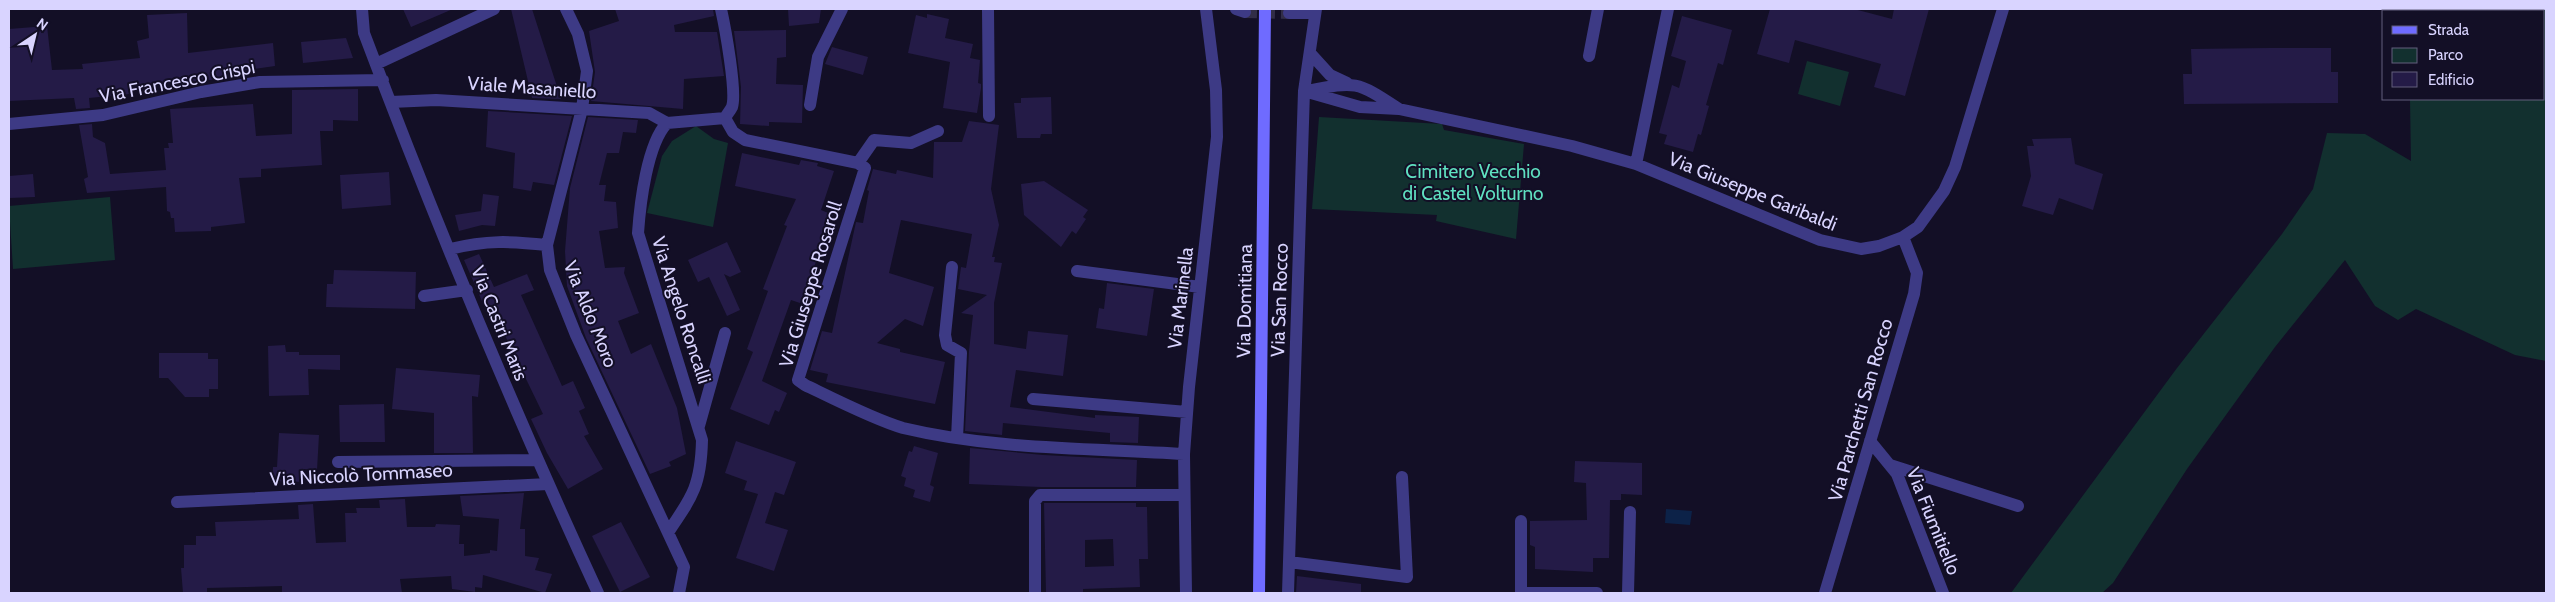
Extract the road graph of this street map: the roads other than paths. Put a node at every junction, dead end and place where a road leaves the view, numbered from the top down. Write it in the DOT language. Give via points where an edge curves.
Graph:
graph roads {
  1 [pos="362,9"];
  2 [pos="494,9"];
  3 [pos="566,9"];
  4 [pos="721,9"];
  5 [pos="842,9"];
  6 [pos="988,9"];
  7 [pos="1206,9"];
  8 [pos="1265,9"];
  9 [pos="1598,9"];
  10 [pos="1668,9"];
  11 [pos="2004,9"];
  12 [pos="1316,11"];
  13 [pos="1289,12"];
  14 [pos="1310,53"];
  15 [pos="1589,56"];
  16 [pos="376,64"];
  17 [pos="383,80"];
  18 [pos="1347,83"];
  19 [pos="1304,91"];
  20 [pos="391,102"];
  21 [pos="810,105"];
  22 [pos="582,109"];
  23 [pos="1399,109"];
  24 [pos="989,116"];
  25 [pos="725,118"];
  26 [pos="667,123"];
  27 [pos="9,124"];
  28 [pos="938,131"];
  29 [pos="858,163"];
  30 [pos="1636,164"];
  31 [pos="1903,237"];
  32 [pos="547,245"];
  33 [pos="450,249"];
  34 [pos="952,267"];
  35 [pos="1077,272"];
  36 [pos="1200,287"];
  37 [pos="467,290"];
  38 [pos="424,296"];
  39 [pos="725,332"];
  40 [pos="1034,399"];
  41 [pos="1187,412"];
  42 [pos="699,426"];
  43 [pos="958,438"];
  44 [pos="1870,441"];
  45 [pos="1184,454"];
  46 [pos="536,460"];
  47 [pos="338,462"];
  48 [pos="1890,465"];
  49 [pos="1402,477"];
  50 [pos="548,484"];
  51 [pos="1184,495"];
  52 [pos="177,502"];
  53 [pos="2018,506"];
  54 [pos="1630,512"];
  55 [pos="1521,521"];
  56 [pos="669,531"];
  57 [pos="1289,562"];
  58 [pos="598,593"];
  59 [pos="679,593"];
  60 [pos="1035,593"];
  61 [pos="1186,593"];
  62 [pos="1260,593"];
  63 [pos="1288,593"];
  64 [pos="1521,593"];
  65 [pos="1597,593"];
  66 [pos="1628,593"];
  67 [pos="1825,593"];
  68 [pos="1943,593"];
  1 -- 16 [label="street, Via Castri Maris" via="364,32"];
  2 -- 16 [label="street"];
  3 -- 22 [label="street, Via Aldo Moro" via="578,34 587,72"];
  4 -- 25 [label="street" via="732,91 732,107"];
  5 -- 21 [label="street" via="818,57"];
  6 -- 24 [label="street"];
  7 -- 36 [label="street, Via Marinella" via="1216,90 1217,137"];
  8 -- 62 [label="street, Via Domitiana"];
  9 -- 15 [label="street"];
  10 -- 30 [label="street"];
  11 -- 31 [label="street, Via Giuseppe Garibaldi" via="1955,167 1931,212 1918,227"];
  12 -- 13 [label="street"];
  12 -- 14 [label="street, Via San Rocco"];
  14 -- 18 [label="street, Via Giuseppe Garibaldi" via="1330,74"];
  14 -- 19 [label="street, Via San Rocco"];
  16 -- 17 [label="street, Via Castri Maris"];
  17 -- 20 [label="street, Via Castri Maris"];
  17 -- 27 [label="street, Via Francesco Crispi" via="260,82 103,115"];
  18 -- 19 [label="street, Via Giuseppe Garibaldi"];
  18 -- 23 [label="street, Via Giuseppe Garibaldi" via="1365,87"];
  19 -- 23 [label="street, Via Giuseppe Garibaldi" via="1360,107"];
  19 -- 57 [label="street, Via San Rocco"];
  20 -- 22 [label="street, Viale Masaniello" via="436,100"];
  20 -- 33 [label="street, Via Castri Maris"];
  22 -- 26 [label="street, Viale Masaniello" via="649,114"];
  22 -- 32 [label="street, Via Aldo Moro"];
  23 -- 30 [label="street, Via Giuseppe Garibaldi" via="1572,146"];
  25 -- 26 [label="street"];
  25 -- 29 [label="street" via="733,132 745,140"];
  26 -- 42 [label="street, Via Angelo Roncalli" via="657,137 640,199 638,233"];
  28 -- 29 [label="street" via="910,143 874,140"];
  29 -- 43 [label="street, Via Giuseppe Rosaroll" via="865,168 865,173 798,380 901,427"];
  30 -- 31 [label="street, Via Giuseppe Garibaldi" via="1820,240 1861,249"];
  31 -- 44 [label="street, Via Parchetti San Rocco" via="1917,273 1914,294"];
  32 -- 33 [label="street" via="505,241"];
  32 -- 56 [label="street, Via Aldo Moro" via="550,270 576,335"];
  33 -- 37 [label="street, Via Castri Maris"];
  34 -- 43 [label="street" via="945,335 947,344 961,353"];
  35 -- 36 [label="street"];
  36 -- 41 [label="street, Via Marinella"];
  37 -- 38 [label="street"];
  37 -- 46 [label="street, Via Castri Maris"];
  39 -- 42 [label="street"];
  40 -- 41 [label="street"];
  41 -- 45 [label="street, Via Marinella"];
  42 -- 56 [label="street, Via Angelo Roncalli" via="701,470 691,499"];
  43 -- 45 [label="street, Via Giuseppe Rosaroll" via="1025,446"];
  44 -- 48 [label="street, Via Fiumitiello"];
  44 -- 67 [label="street, Via Parchetti San Rocco"];
  45 -- 51 [label="street, Via Marinella"];
  46 -- 47 [label="street"];
  46 -- 50 [label="street, Via Castri Maris"];
  48 -- 53 [label="street"];
  48 -- 68 [label="street, Via Fiumitiello" via="1897,474"];
  49 -- 57 [label="street" via="1407,577"];
  50 -- 52 [label="street, Via Niccolò Tommaseo"];
  50 -- 58 [label="street, Via Castri Maris"];
  51 -- 60 [label="street" via="1040,495 1036,501"];
  51 -- 61 [label="street, Via Marinella"];
  54 -- 66 [label="street"];
  55 -- 64 [label="street"];
  56 -- 59 [label="street, Via Aldo Moro" via="684,567"];
  57 -- 63 [label="street, Via San Rocco"];
  64 -- 65 [label="street"];
}
